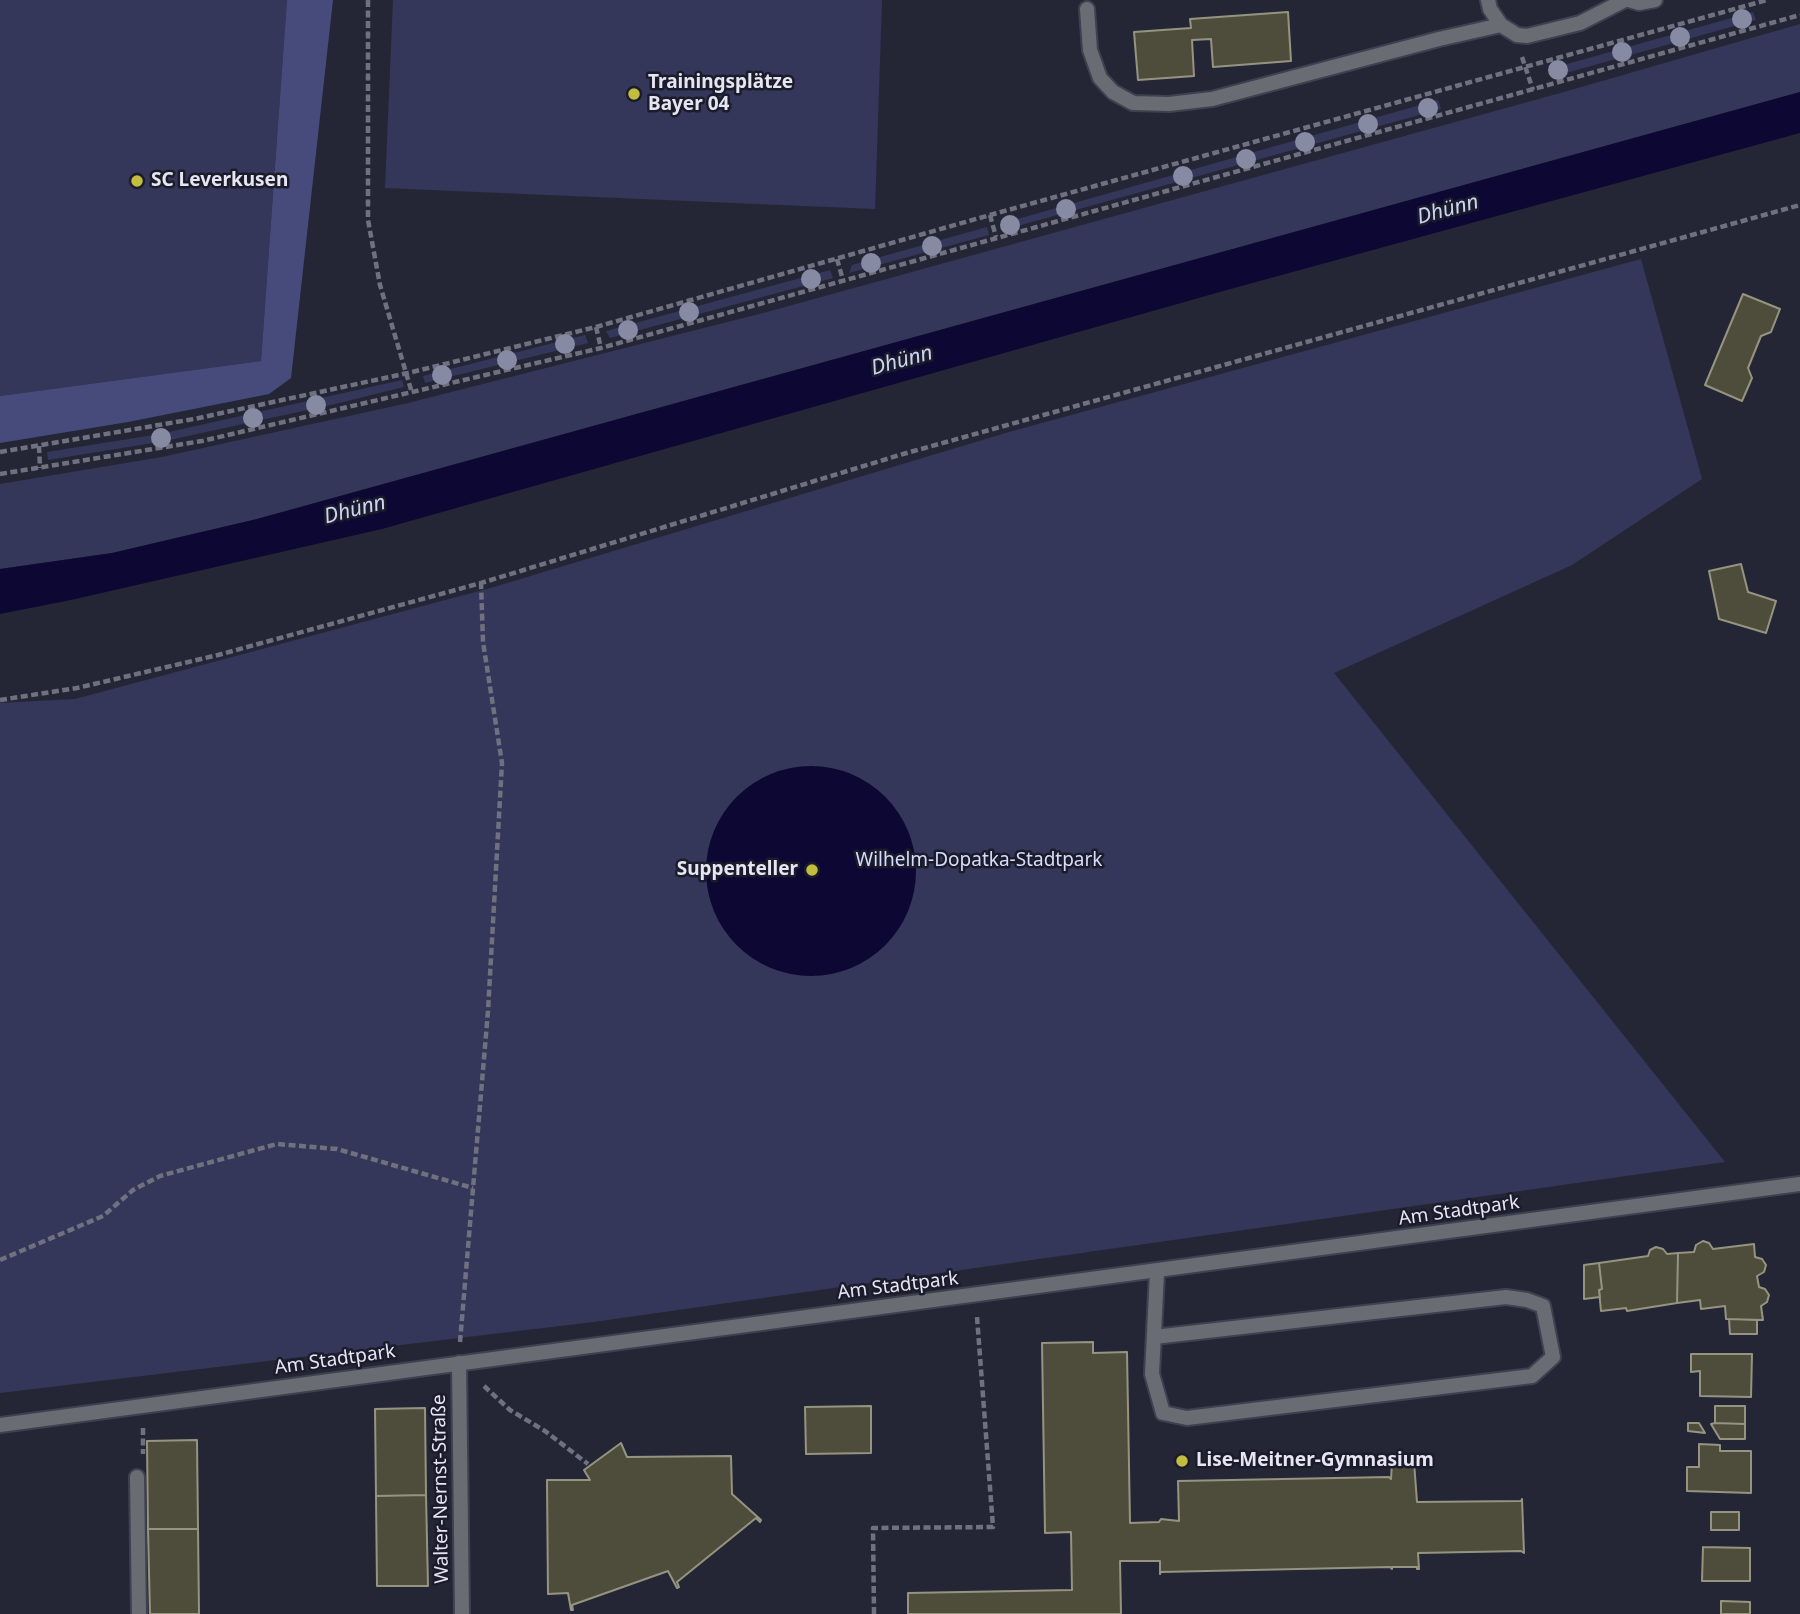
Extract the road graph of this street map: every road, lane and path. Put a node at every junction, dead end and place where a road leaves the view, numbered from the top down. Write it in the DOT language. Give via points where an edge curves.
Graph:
graph roads {
  1 [pos="368,0"];
  2 [pos="1488,0"];
  3 [pos="1627,0"];
  4 [pos="1655,0"];
  5 [pos="1767,0"];
  6 [pos="1087,9"];
  7 [pos="1800,15"];
  8 [pos="1501,25"];
  9 [pos="1524,66"];
  10 [pos="1534,90"];
  11 [pos="1800,205"];
  12 [pos="990,215"];
  13 [pos="996,237"];
  14 [pos="837,259"];
  15 [pos="843,280"];
  16 [pos="596,327"];
  17 [pos="601,348"];
  18 [pos="408,373"];
  19 [pos="412,393"];
  20 [pos="39,446"];
  21 [pos="0,452"];
  22 [pos="40,468"];
  23 [pos="0,474"];
  24 [pos="481,583"];
  25 [pos="0,700"];
  26 [pos="1800,1184"];
  27 [pos="473,1188"];
  28 [pos="0,1260"];
  29 [pos="1157,1272"];
  30 [pos="975,1296"];
  31 [pos="1154,1337"];
  32 [pos="459,1363"];
  33 [pos="142,1406"];
  34 [pos="0,1425"];
  35 [pos="588,1464"];
  36 [pos="137,1477"];
  37 [pos="139,1614"];
  38 [pos="463,1614"];
  39 [pos="874,1614"];
  1 -- 18 [label="path" via="368,220 380,285"];
  2 -- 8 [label="street"];
  3 -- 4 [label="street"];
  3 -- 8 [label="street" via="1580,23 1527,36"];
  5 -- 9 [label="path"];
  6 -- 8 [label="street" via="1090,50 1100,78 1133,103 1212,99"];
  7 -- 10 [label="path"];
  9 -- 10 [label="path"];
  9 -- 12 [label="path"];
  10 -- 13 [label="path"];
  11 -- 24 [label="path" via="903,454"];
  12 -- 13 [label="path"];
  12 -- 14 [label="path"];
  13 -- 15 [label="path"];
  14 -- 15 [label="path"];
  14 -- 16 [label="path"];
  15 -- 17 [label="path"];
  16 -- 17 [label="path"];
  16 -- 18 [label="path"];
  17 -- 19 [label="path"];
  18 -- 19 [label="path"];
  18 -- 20 [label="path" via="194,419"];
  19 -- 22 [label="path" via="202,441"];
  20 -- 21 [label="path"];
  20 -- 22 [label="path"];
  22 -- 23 [label="path"];
  24 -- 25 [label="path" via="218,655 77,688"];
  24 -- 27 [label="path" via="483,642 502,763"];
  26 -- 29 [label="street, Am Stadtpark"];
  27 -- 28 [label="path" via="337,1149 277,1144 160,1176 103,1216"];
  27 -- 32 [label="path"];
  29 -- 30 [label="street, Am Stadtpark"];
  29 -- 31 [label="street"];
  30 -- 32 [label="street, Am Stadtpark"];
  30 -- 39 [label="path" via="993,1527 873,1528"];
  31 -- 31 [label="street" via="1153,1374 1163,1413 1187,1418 1532,1376 1553,1357 1544,1306 1506,1297"];
  32 -- 33 [label="street, Am Stadtpark"];
  32 -- 35 [label="path" via="510,1410"];
  32 -- 38 [label="street, Walter-Nernst-Straße"];
  33 -- 34 [label="street, Am Stadtpark"];
  33 -- 36 [label="path" via="144,1477"];
  36 -- 37 [label="street"];
}
